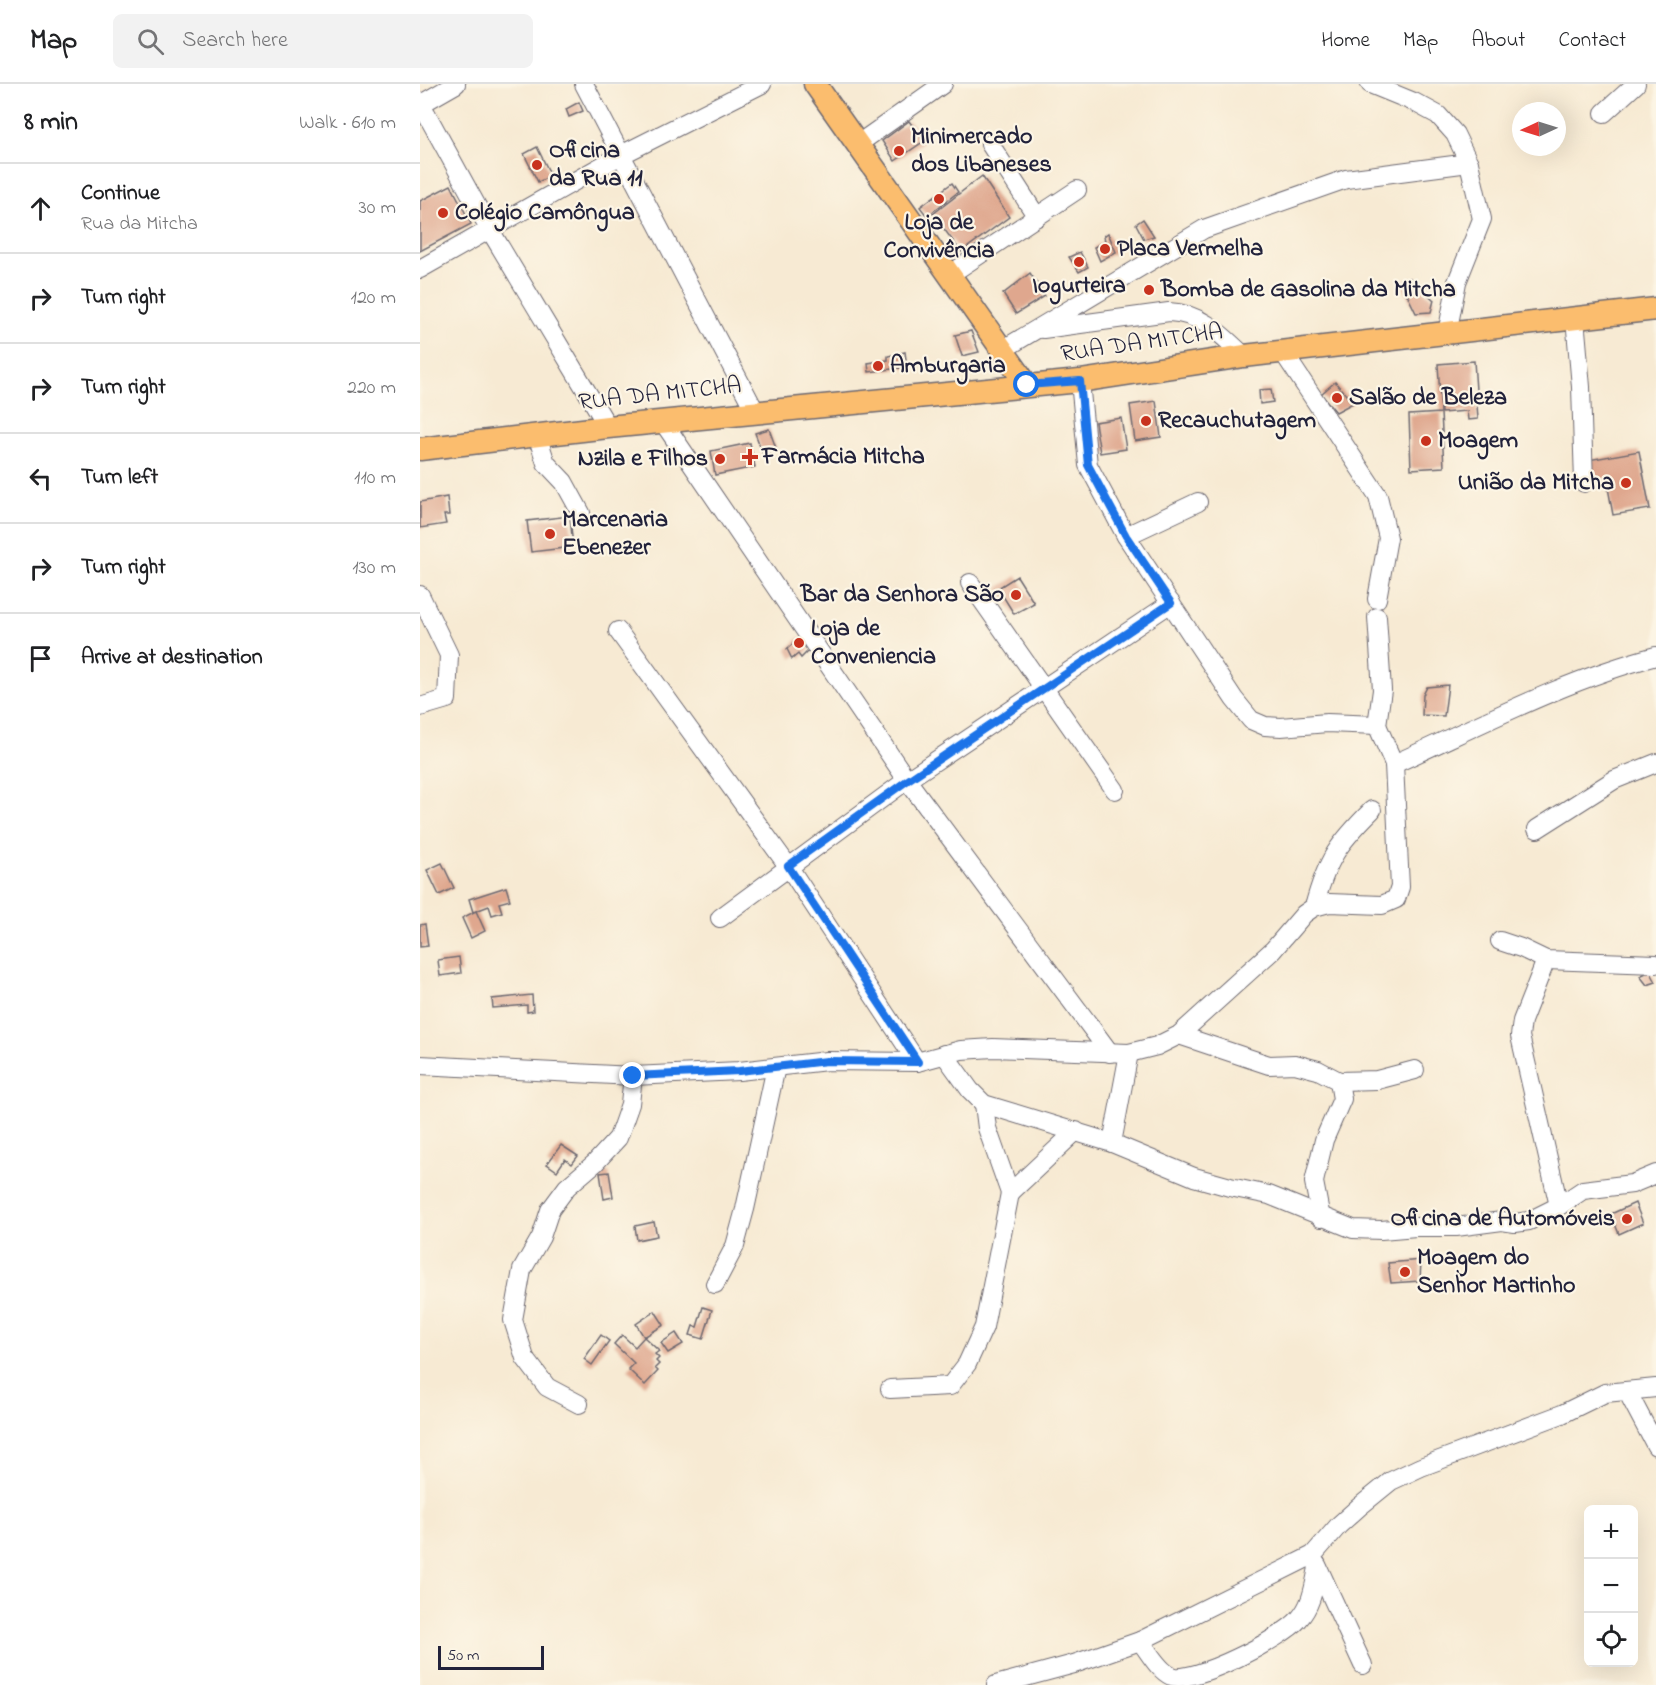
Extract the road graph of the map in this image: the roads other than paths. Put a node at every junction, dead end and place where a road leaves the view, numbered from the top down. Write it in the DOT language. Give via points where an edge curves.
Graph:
graph roads {
  1 [pos="456,84"];
  2 [pos="584,84"];
  3 [pos="762,84"];
  4 [pos="815,84"];
  5 [pos="943,84"];
  6 [pos="1370,84"];
  7 [pos="1636,84"];
  8 [pos="420,103"];
  9 [pos="1604,113"];
  10 [pos="858,144"];
  11 [pos="990,144"];
  12 [pos="621,155"];
  13 [pos="1468,163"];
  14 [pos="1077,190"];
  15 [pos="1037,217"];
  16 [pos="490,230"];
  17 [pos="420,269"];
  18 [pos="949,275"];
  19 [pos="1656,309"];
  20 [pos="1575,318"];
  21 [pos="1036,330"];
  22 [pos="1447,334"];
  23 [pos="1002,350"];
  24 [pos="1283,352"];
  25 [pos="1244,356"];
  26 [pos="1080,381"];
  27 [pos="1027,385"];
  28 [pos="756,413"];
  29 [pos="663,422"];
  30 [pos="608,427"];
  31 [pos="537,435"];
  32 [pos="420,449"];
  33 [pos="1584,483"];
  34 [pos="1198,502"];
  35 [pos="581,513"];
  36 [pos="1126,536"];
  37 [pos="970,584"];
  38 [pos="420,595"];
  39 [pos="1171,603"];
  40 [pos="618,632"];
  41 [pos="1656,656"];
  42 [pos="1043,690"];
  43 [pos="420,707"];
  44 [pos="1377,725"];
  45 [pos="1656,763"];
  46 [pos="1394,764"];
  47 [pos="908,780"];
  48 [pos="1115,790"];
  49 [pos="1372,810"];
  50 [pos="1538,829"];
  51 [pos="788,866"];
  52 [pos="1314,907"];
  53 [pos="720,918"];
  54 [pos="1500,941"];
  55 [pos="1546,960"];
  56 [pos="1656,964"];
  57 [pos="1179,1035"];
  58 [pos="1110,1053"];
  59 [pos="1129,1053"];
  60 [pos="944,1054"];
  61 [pos="918,1062"];
  62 [pos="420,1065"];
  63 [pos="776,1067"];
  64 [pos="1415,1070"];
  65 [pos="633,1076"];
  66 [pos="1339,1081"];
  67 [pos="984,1104"];
  68 [pos="1076,1131"];
  69 [pos="1112,1143"];
  70 [pos="1656,1174"];
  71 [pos="1010,1193"];
  72 [pos="1559,1206"];
  73 [pos="1321,1218"];
  74 [pos="715,1284"];
  75 [pos="1656,1388"];
  76 [pos="890,1389"];
  77 [pos="1627,1391"];
  78 [pos="579,1404"];
  79 [pos="1656,1446"];
  80 [pos="1316,1562"];
  81 [pos="1140,1641"];
  82 [pos="1363,1665"];
  83 [pos="996,1685"];
  1 -- 8 [label="street"];
  2 -- 12 [label="street"];
  3 -- 12 [label="street"];
  4 -- 10 [label="main road"];
  5 -- 10 [label="street"];
  6 -- 13 [label="street" via="1438,116 1455,134"];
  7 -- 9 [label="street"];
  8 -- 16 [label="street"];
  10 -- 18 [label="main road"];
  11 -- 15 [label="street"];
  12 -- 16 [label="street"];
  12 -- 28 [label="street"];
  13 -- 21 [label="street" via="1346,179 1204,229"];
  13 -- 22 [label="street" via="1482,219 1457,282"];
  14 -- 15 [label="street"];
  15 -- 18 [label="street"];
  16 -- 17 [label="street"];
  16 -- 30 [label="street"];
  18 -- 23 [label="main road"];
  19 -- 20 [label="main road, RUA DA MITCHA"];
  20 -- 22 [label="main road, RUA DA MITCHA"];
  20 -- 33 [label="street"];
  21 -- 23 [label="street"];
  21 -- 25 [label="street" via="1183,312 1198,318"];
  22 -- 24 [label="main road, RUA DA MITCHA"];
  23 -- 27 [label="main road"];
  24 -- 25 [label="main road, RUA DA MITCHA"];
  24 -- 44 [label="street" via="1378,496 1388,538 1377,608 1382,690"];
  25 -- 26 [label="main road, RUA DA MITCHA"];
  26 -- 27 [label="main road, RUA DA MITCHA"];
  26 -- 36 [label="street" via="1088,465"];
  27 -- 28 [label="main road, RUA DA MITCHA"];
  28 -- 29 [label="main road, RUA DA MITCHA"];
  29 -- 30 [label="main road, RUA DA MITCHA"];
  29 -- 47 [label="street"];
  30 -- 31 [label="main road, RUA DA MITCHA"];
  31 -- 32 [label="main road, RUA DA MITCHA"];
  31 -- 35 [label="street" via="546,463 564,482"];
  34 -- 36 [label="street"];
  36 -- 39 [label="street"];
  37 -- 42 [label="street"];
  38 -- 43 [label="street" via="449,655 447,699"];
  39 -- 42 [label="street"];
  39 -- 44 [label="street" via="1251,720 1281,727 1327,723"];
  40 -- 51 [label="street"];
  41 -- 46 [label="street" via="1542,696"];
  42 -- 47 [label="street"];
  42 -- 48 [label="street"];
  44 -- 46 [label="street"];
  45 -- 50 [label="street" via="1614,780"];
  46 -- 52 [label="street" via="1400,887 1396,899 1382,905 1329,903"];
  47 -- 51 [label="street"];
  47 -- 58 [label="street"];
  49 -- 52 [label="street" via="1334,854"];
  51 -- 53 [label="street"];
  51 -- 61 [label="street"];
  52 -- 57 [label="street" via="1273,951"];
  54 -- 55 [label="street"];
  55 -- 56 [label="street"];
  55 -- 72 [label="street" via="1520,1036"];
  57 -- 59 [label="street"];
  57 -- 66 [label="street" via="1255,1062 1295,1064"];
  58 -- 59 [label="street"];
  58 -- 60 [label="street" via="993,1048"];
  59 -- 69 [label="street"];
  60 -- 61 [label="street"];
  60 -- 67 [label="street"];
  61 -- 63 [label="street" via="827,1061"];
  62 -- 65 [label="street"];
  63 -- 65 [label="street"];
  63 -- 74 [label="street" via="746,1209 735,1246"];
  64 -- 66 [label="street" via="1377,1080"];
  65 -- 78 [label="street" via="630,1104 618,1138 567,1187 550,1210 542,1238 522,1270 513,1320 525,1358 547,1387"];
  66 -- 73 [label="street" via="1342,1099 1324,1140 1314,1182"];
  67 -- 68 [label="street"];
  67 -- 71 [label="street" via="987,1128"];
  68 -- 69 [label="street"];
  68 -- 71 [label="street"];
  69 -- 73 [label="street" via="1194,1177 1269,1195"];
  70 -- 72 [label="street" via="1632,1184 1582,1190"];
  71 -- 76 [label="street" via="984,1327 967,1364 950,1386"];
  72 -- 73 [label="street" via="1529,1221 1456,1227 1353,1229"];
  75 -- 77 [label="street"];
  77 -- 79 [label="street"];
  77 -- 80 [label="street" via="1605,1393 1562,1414 1391,1481 1339,1525"];
  80 -- 81 [label="street"];
  80 -- 81 [label="street" via="1309,1606 1298,1621 1219,1667 1187,1678 1172,1676 1158,1666"];
  80 -- 82 [label="street"];
  81 -- 83 [label="street"];
}
